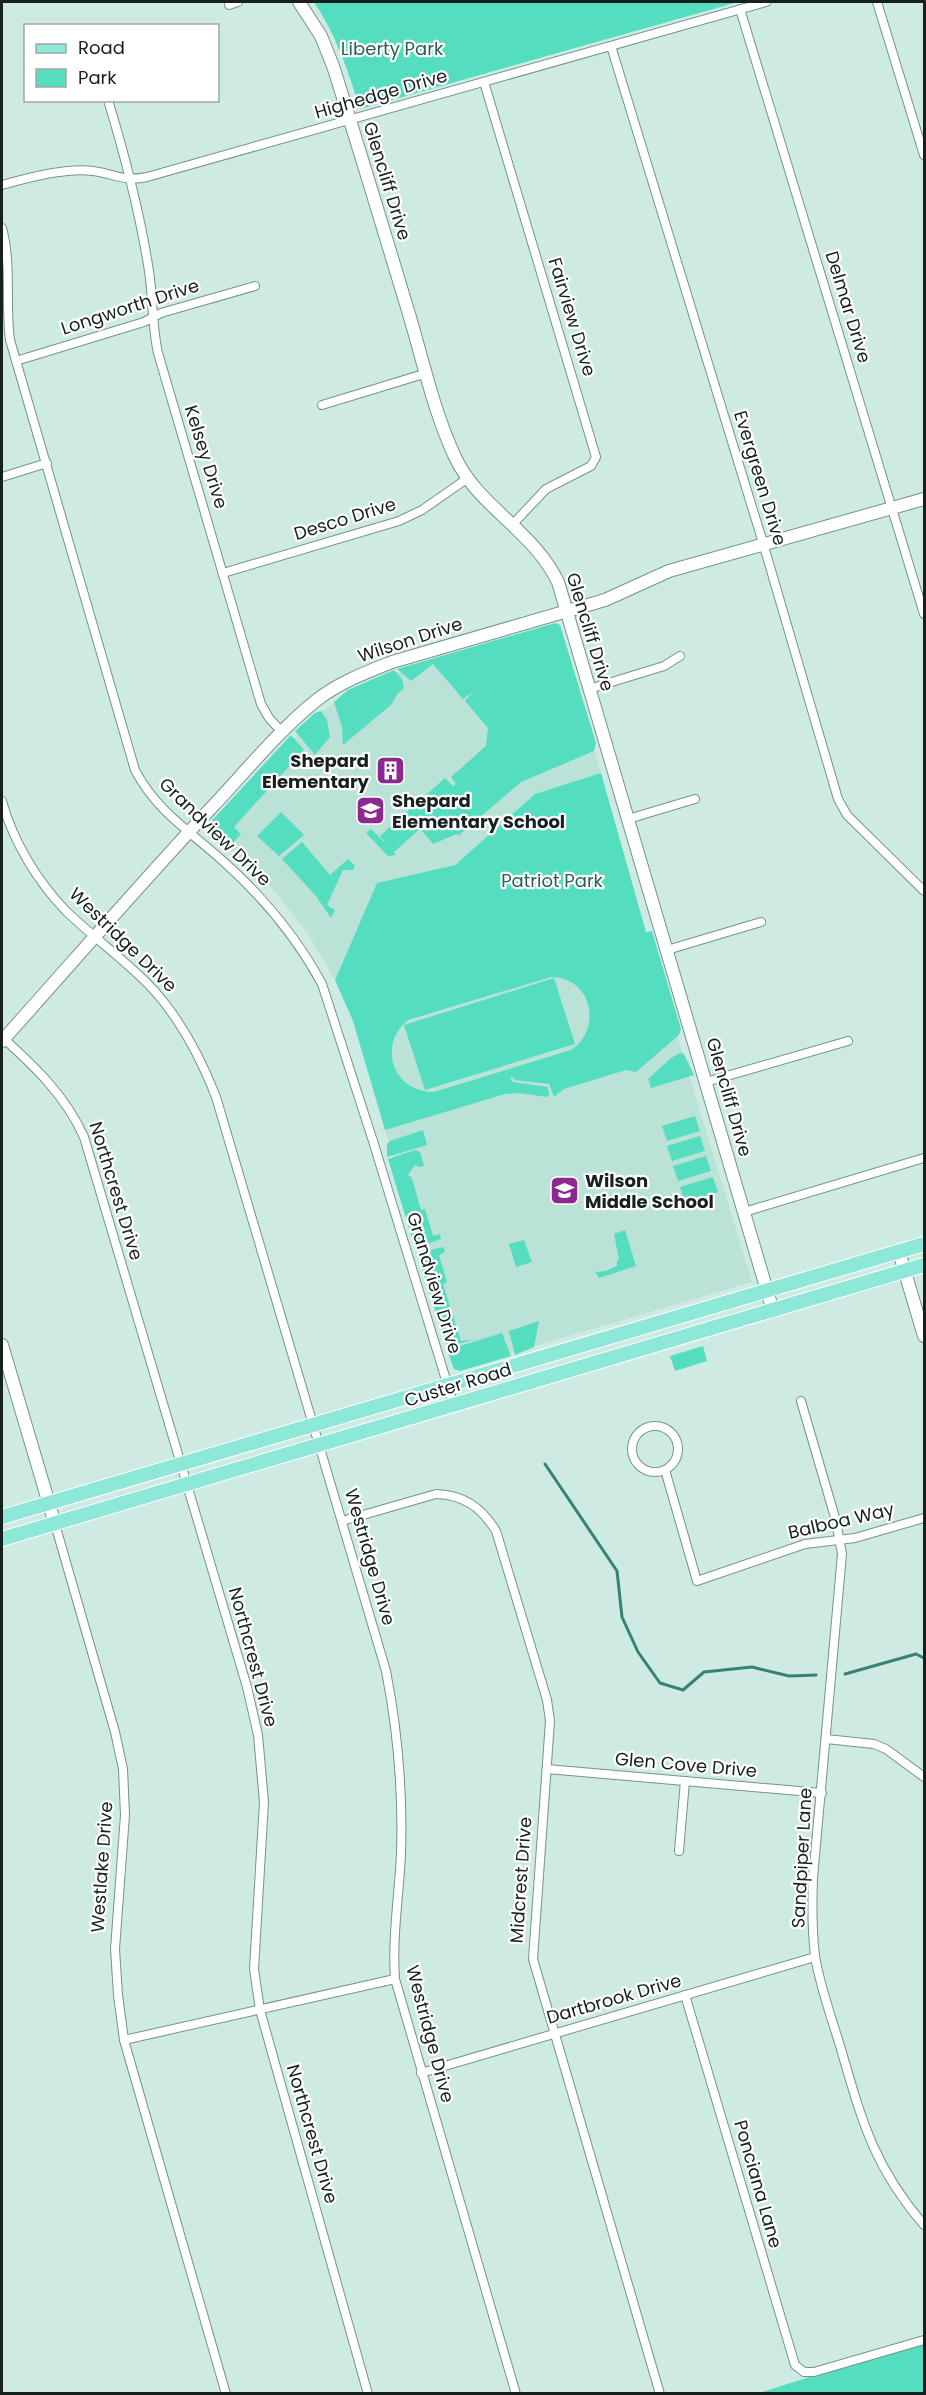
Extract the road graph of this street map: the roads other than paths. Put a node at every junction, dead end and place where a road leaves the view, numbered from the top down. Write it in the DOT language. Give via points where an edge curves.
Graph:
graph roads {
  1 [pos="238,2"];
  2 [pos="299,2"];
  3 [pos="766,2"];
  4 [pos="877,2"];
  5 [pos="229,5"];
  6 [pos="740,9"];
  7 [pos="611,46"];
  8 [pos="484,82"];
  9 [pos="109,102"];
  10 [pos="350,120"];
  11 [pos="924,155"];
  12 [pos="130,180"];
  13 [pos="2,185"];
  14 [pos="2,228"];
  15 [pos="255,286"];
  16 [pos="152,317"];
  17 [pos="16,361"];
  18 [pos="426,373"];
  19 [pos="322,405"];
  20 [pos="47,463"];
  21 [pos="2,477"];
  22 [pos="468,478"];
  23 [pos="924,499"];
  24 [pos="893,508"];
  25 [pos="513,524"];
  26 [pos="763,543"];
  27 [pos="223,573"];
  28 [pos="567,611"];
  29 [pos="924,614"];
  30 [pos="680,656"];
  31 [pos="589,688"];
  32 [pos="282,732"];
  33 [pos="695,799"];
  34 [pos="2,801"];
  35 [pos="628,819"];
  36 [pos="188,832"];
  37 [pos="924,891"];
  38 [pos="761,922"];
  39 [pos="96,937"];
  40 [pos="667,950"];
  41 [pos="2,1038"];
  42 [pos="848,1041"];
  43 [pos="706,1082"];
  44 [pos="924,1158"];
  45 [pos="744,1212"];
  46 [pos="924,1244"];
  47 [pos="899,1252"];
  48 [pos="924,1265"];
  49 [pos="905,1271"];
  50 [pos="767,1291"];
  51 [pos="774,1311"];
  52 [pos="924,1336"];
  53 [pos="2,1345"];
  54 [pos="448,1386"];
  55 [pos="801,1401"];
  56 [pos="454,1406"];
  57 [pos="314,1425"];
  58 [pos="320,1445"];
  59 [pos="180,1466"];
  60 [pos="665,1470"];
  61 [pos="187,1486"];
  62 [pos="48,1503"];
  63 [pos="2,1517"];
  64 [pos="924,1518"];
  65 [pos="342,1521"];
  66 [pos="55,1524"];
  67 [pos="2,1539"];
  68 [pos="841,1540"];
  69 [pos="826,1739"];
  70 [pos="547,1769"];
  71 [pos="924,1777"];
  72 [pos="685,1781"];
  73 [pos="822,1793"];
  74 [pos="680,1851"];
  75 [pos="815,1957"];
  76 [pos="395,1979"];
  77 [pos="685,1995"];
  78 [pos="260,2010"];
  79 [pos="554,2034"];
  80 [pos="124,2040"];
  81 [pos="421,2073"];
  82 [pos="924,2225"];
  83 [pos="924,2340"];
  84 [pos="226,2394"];
  85 [pos="368,2394"];
  86 [pos="516,2394"];
  87 [pos="660,2394"];
  1 -- 5 [label="street"];
  2 -- 10 [label="street, Glencliff Drive" via="328,51"];
  3 -- 6 [label="street, Highedge Drive"];
  4 -- 11 [label="street"];
  6 -- 7 [label="street, Highedge Drive"];
  6 -- 24 [label="street, Delmar Drive"];
  7 -- 8 [label="street, Highedge Drive"];
  7 -- 26 [label="street, Evergreen Drive"];
  8 -- 10 [label="street, Highedge Drive"];
  8 -- 25 [label="street, Fairview Drive" via="596,457 591,466 546,489"];
  9 -- 12 [label="street, Kelsey Drive"];
  10 -- 12 [label="street, Highedge Drive"];
  10 -- 18 [label="street, Glencliff Drive"];
  12 -- 13 [label="street, Highedge Drive" via="75,171"];
  12 -- 16 [label="street, Kelsey Drive" via="145,246"];
  14 -- 17 [label="street, Grandview Drive" via="9,276 8,322"];
  15 -- 16 [label="street, Longworth Drive"];
  16 -- 17 [label="street, Longworth Drive"];
  16 -- 27 [label="street, Kelsey Drive" via="158,353"];
  17 -- 20 [label="street, Grandview Drive"];
  18 -- 19 [label="street"];
  18 -- 22 [label="street, Glencliff Drive" via="449,441"];
  20 -- 21 [label="street"];
  20 -- 36 [label="street, Grandview Drive" via="135,770 146,791"];
  22 -- 25 [label="street, Glencliff Drive"];
  22 -- 27 [label="street, Desco Drive" via="399,521"];
  23 -- 24 [label="street, Wilson Drive"];
  24 -- 26 [label="street, Wilson Drive"];
  24 -- 29 [label="street, Delmar Drive"];
  25 -- 28 [label="street, Glencliff Drive" via="549,563"];
  26 -- 28 [label="street, Wilson Drive" via="669,571 605,600"];
  26 -- 37 [label="street, Evergreen Drive" via="842,808"];
  27 -- 32 [label="street, Kelsey Drive" via="261,704"];
  28 -- 31 [label="street, Glencliff Drive"];
  28 -- 32 [label="street, Wilson Drive" via="362,674 320,698"];
  30 -- 31 [label="street" via="664,666"];
  31 -- 35 [label="street, Glencliff Drive"];
  32 -- 36 [label="street, Wilson Drive"];
  33 -- 35 [label="street"];
  34 -- 39 [label="street, Westridge Drive" via="20,846 45,886"];
  35 -- 40 [label="street, Glencliff Drive"];
  36 -- 39 [label="street, Wilson Drive"];
  36 -- 54 [label="street, Grandview Drive" via="258,894 285,926 322,984"];
  38 -- 40 [label="street"];
  39 -- 41 [label="street, Wilson Drive"];
  39 -- 57 [label="street, Westridge Drive" via="165,1003 207,1073"];
  40 -- 43 [label="street, Glencliff Drive"];
  41 -- 59 [label="street, Northcrest Drive" via="57,1090 84,1137"];
  42 -- 43 [label="street"];
  43 -- 45 [label="street, Glencliff Drive"];
  44 -- 45 [label="street"];
  45 -- 50 [label="street, Glencliff Drive"];
  46 -- 47 [label="main road, Custer Road"];
  47 -- 49 [label="street"];
  47 -- 50 [label="main road, Custer Road"];
  48 -- 49 [label="main road, Custer Road"];
  49 -- 51 [label="main road, Custer Road"];
  49 -- 52 [label="street"];
  50 -- 51 [label="street, Glencliff Drive"];
  50 -- 54 [label="main road, Custer Road"];
  51 -- 56 [label="main road, Custer Road"];
  53 -- 62 [label="street, Westlake Drive"];
  54 -- 56 [label="street, Grandview Drive"];
  54 -- 57 [label="main road, Custer Road"];
  55 -- 68 [label="street, Sandpiper Lane"];
  56 -- 58 [label="main road, Custer Road"];
  57 -- 58 [label="street, Westridge Drive"];
  57 -- 59 [label="main road, Custer Road"];
  58 -- 61 [label="main road, Custer Road"];
  58 -- 65 [label="street, Westridge Drive"];
  59 -- 61 [label="street, Northcrest Drive"];
  59 -- 62 [label="main road, Custer Road"];
  60 -- 60 [label="street" via="677,1458 676,1440 671,1433 654,1426 638,1434 632,1450 634,1459 647,1471"];
  60 -- 68 [label="street, Balboa Way" via="697,1581 805,1544"];
  61 -- 66 [label="main road, Custer Road"];
  61 -- 78 [label="street, Northcrest Drive" via="258,1735 264,1802 255,1959"];
  62 -- 63 [label="main road, Custer Road"];
  62 -- 66 [label="street, Westlake Drive"];
  64 -- 68 [label="street, Balboa Way"];
  65 -- 70 [label="street, Midcrest Drive" via="436,1494 466,1500 486,1515 496,1531 547,1700"];
  65 -- 76 [label="street, Westridge Drive" via="394,1709 401,1845 393,1952"];
  66 -- 67 [label="main road, Custer Road"];
  66 -- 80 [label="street, Westlake Drive" via="116,1732 123,1769 125,1815 115,1949"];
  68 -- 69 [label="street, Sandpiper Lane"];
  69 -- 71 [label="street" via="874,1744"];
  69 -- 73 [label="street, Sandpiper Lane"];
  70 -- 72 [label="street, Glen Cove Drive"];
  70 -- 79 [label="street, Midcrest Drive" via="532,1959"];
  72 -- 73 [label="street, Glen Cove Drive"];
  72 -- 74 [label="street"];
  73 -- 75 [label="street, Sandpiper Lane" via="812,1919"];
  75 -- 77 [label="street, Dartbrook Drive"];
  75 -- 82 [label="street, Sandpiper Lane" via="870,2143 886,2174"];
  76 -- 78 [label="street"];
  76 -- 81 [label="street, Westridge Drive"];
  77 -- 79 [label="street, Dartbrook Drive"];
  77 -- 83 [label="street, Ponciana Lane" via="793,2360 799,2369 809,2373"];
  78 -- 80 [label="street"];
  78 -- 85 [label="street, Northcrest Drive"];
  79 -- 81 [label="street, Dartbrook Drive"];
  79 -- 87 [label="street, Midcrest Drive"];
  80 -- 84 [label="street, Westlake Drive"];
  81 -- 86 [label="street, Westridge Drive"];
}
